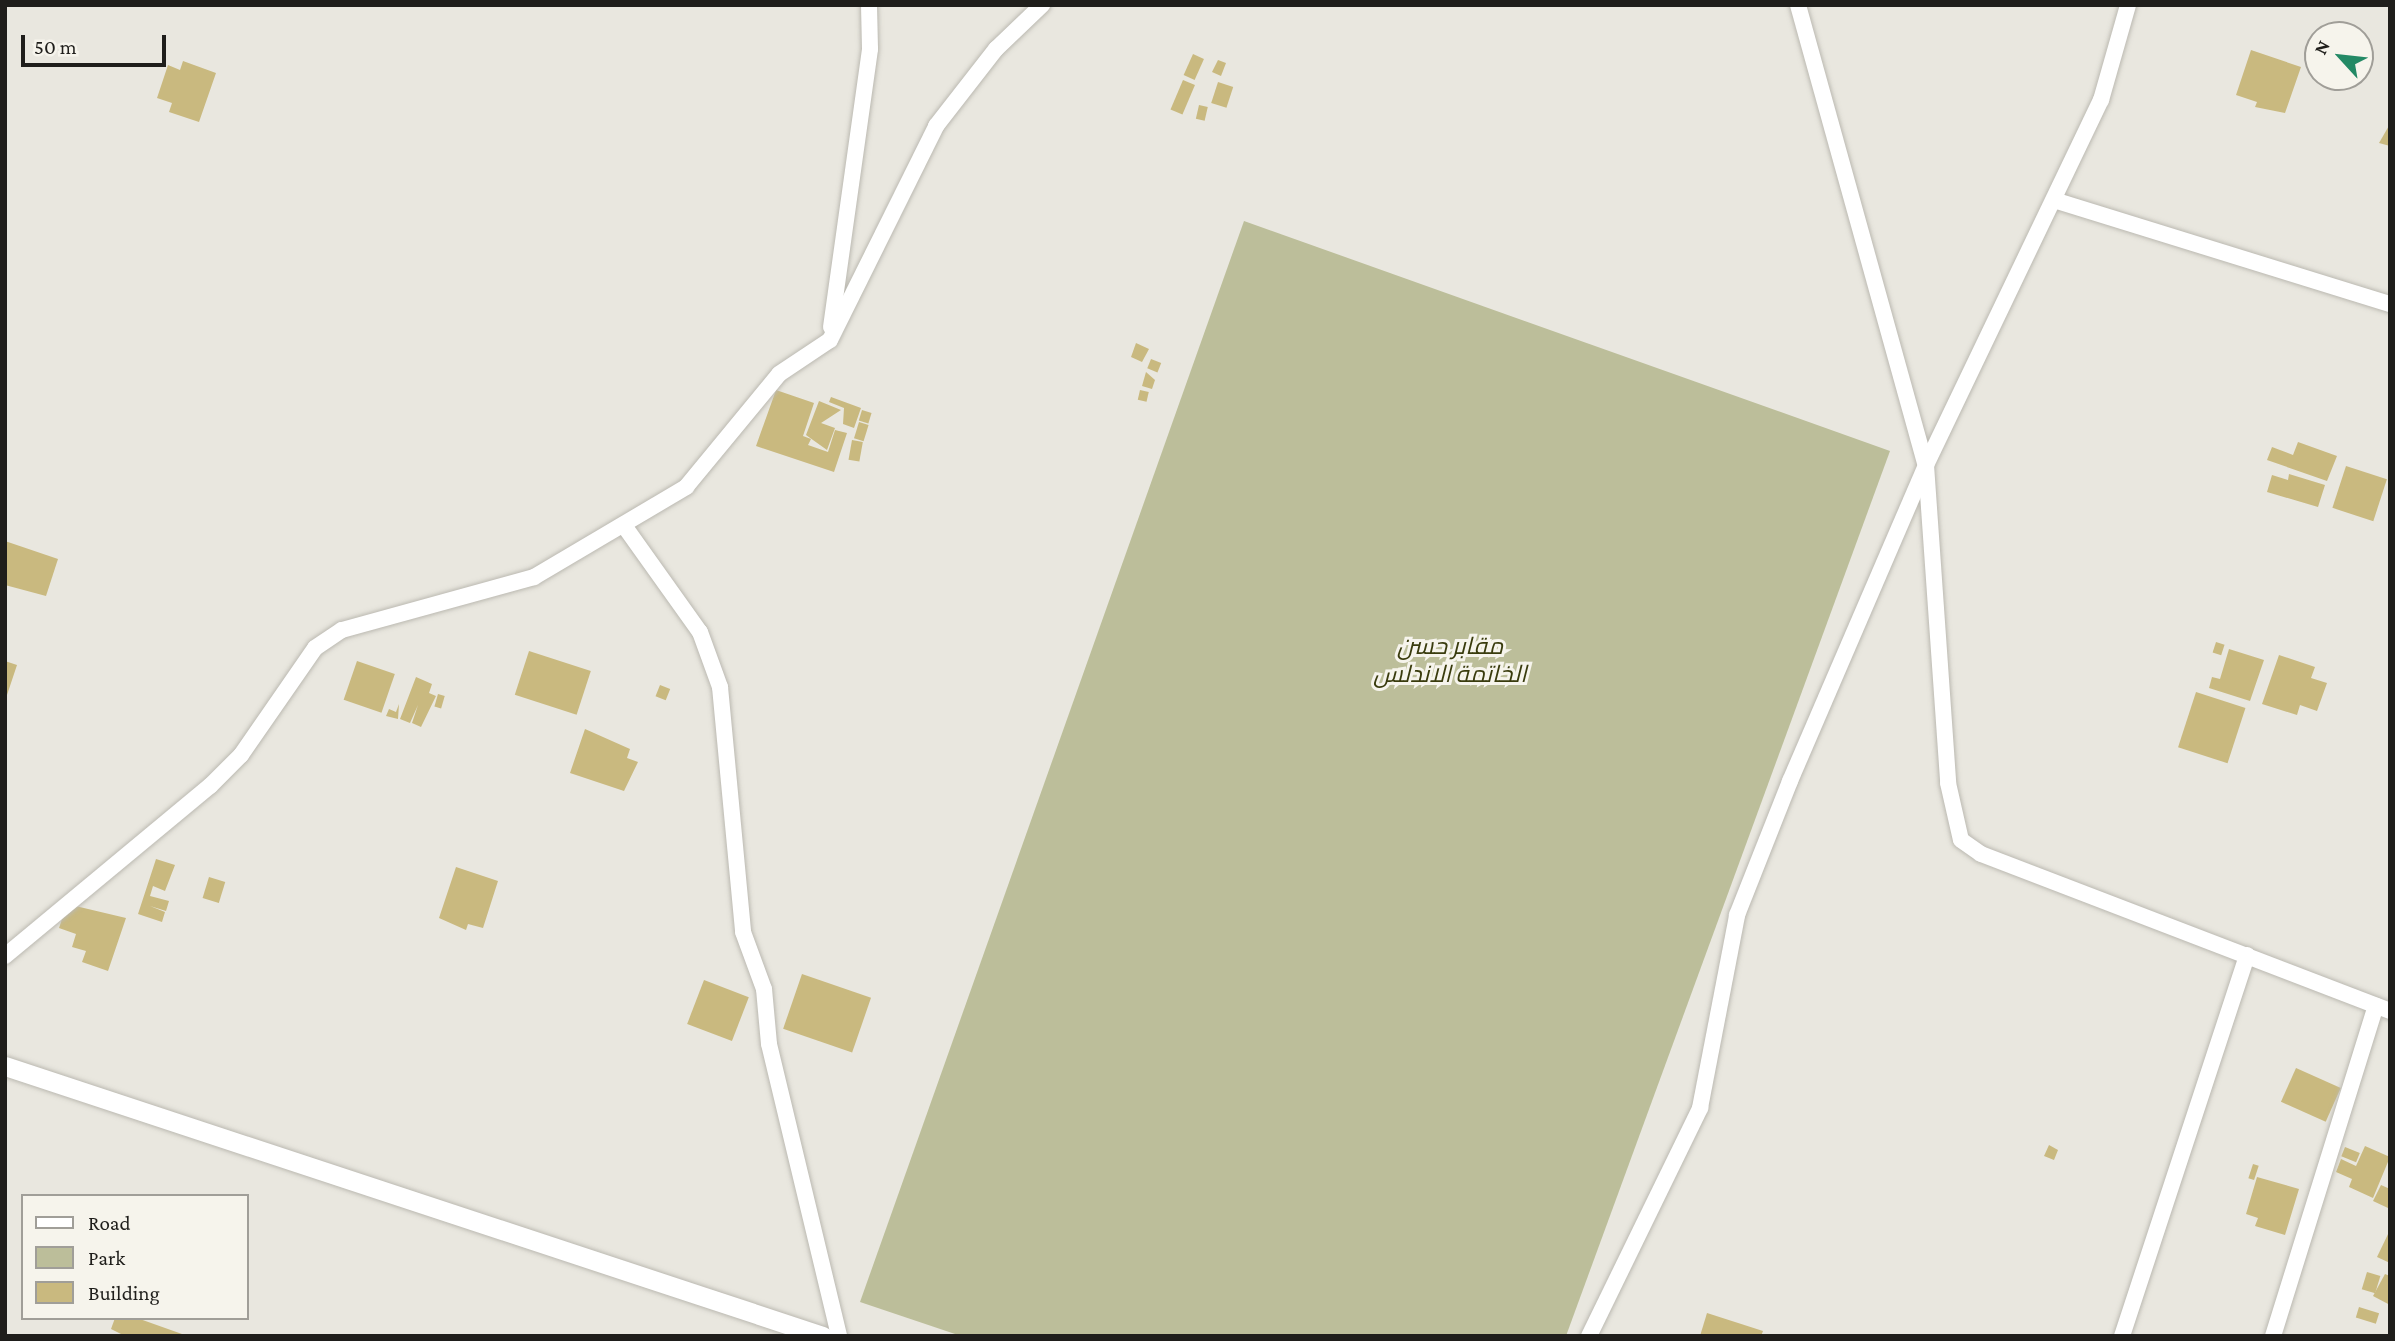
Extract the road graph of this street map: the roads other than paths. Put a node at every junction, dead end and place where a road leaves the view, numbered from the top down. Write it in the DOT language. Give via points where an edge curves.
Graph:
graph roads {
  1 [pos="869,5"];
  2 [pos="1042,5"];
  3 [pos="1798,5"];
  4 [pos="2128,5"];
  5 [pos="2057,201"];
  6 [pos="2390,304"];
  7 [pos="830,340"];
  8 [pos="1926,465"];
  9 [pos="625,527"];
  10 [pos="2247,955"];
  11 [pos="5,956"];
  12 [pos="2383,1009"];
  13 [pos="5,1066"];
  14 [pos="823,1336"];
  15 [pos="839,1336"];
  16 [pos="1589,1336"];
  17 [pos="2122,1336"];
  18 [pos="2273,1336"];
  1 -- 7 [label="street" via="870,49"];
  2 -- 7 [label="street" via="996,49 936,126"];
  3 -- 8 [label="street"];
  4 -- 5 [label="street" via="2101,100"];
  5 -- 6 [label="street"];
  5 -- 8 [label="street"];
  7 -- 9 [label="street" via="779,374 686,487"];
  8 -- 10 [label="street" via="1948,783 1961,840 1981,854"];
  8 -- 16 [label="street" via="1737,915 1700,1108"];
  9 -- 11 [label="street" via="534,577 342,630 315,648 241,755 210,786"];
  9 -- 15 [label="street" via="700,632 720,687 743,932 764,989 769,1044"];
  10 -- 12 [label="street"];
  10 -- 17 [label="street"];
  12 -- 18 [label="street"];
  13 -- 14 [label="street"];
}
